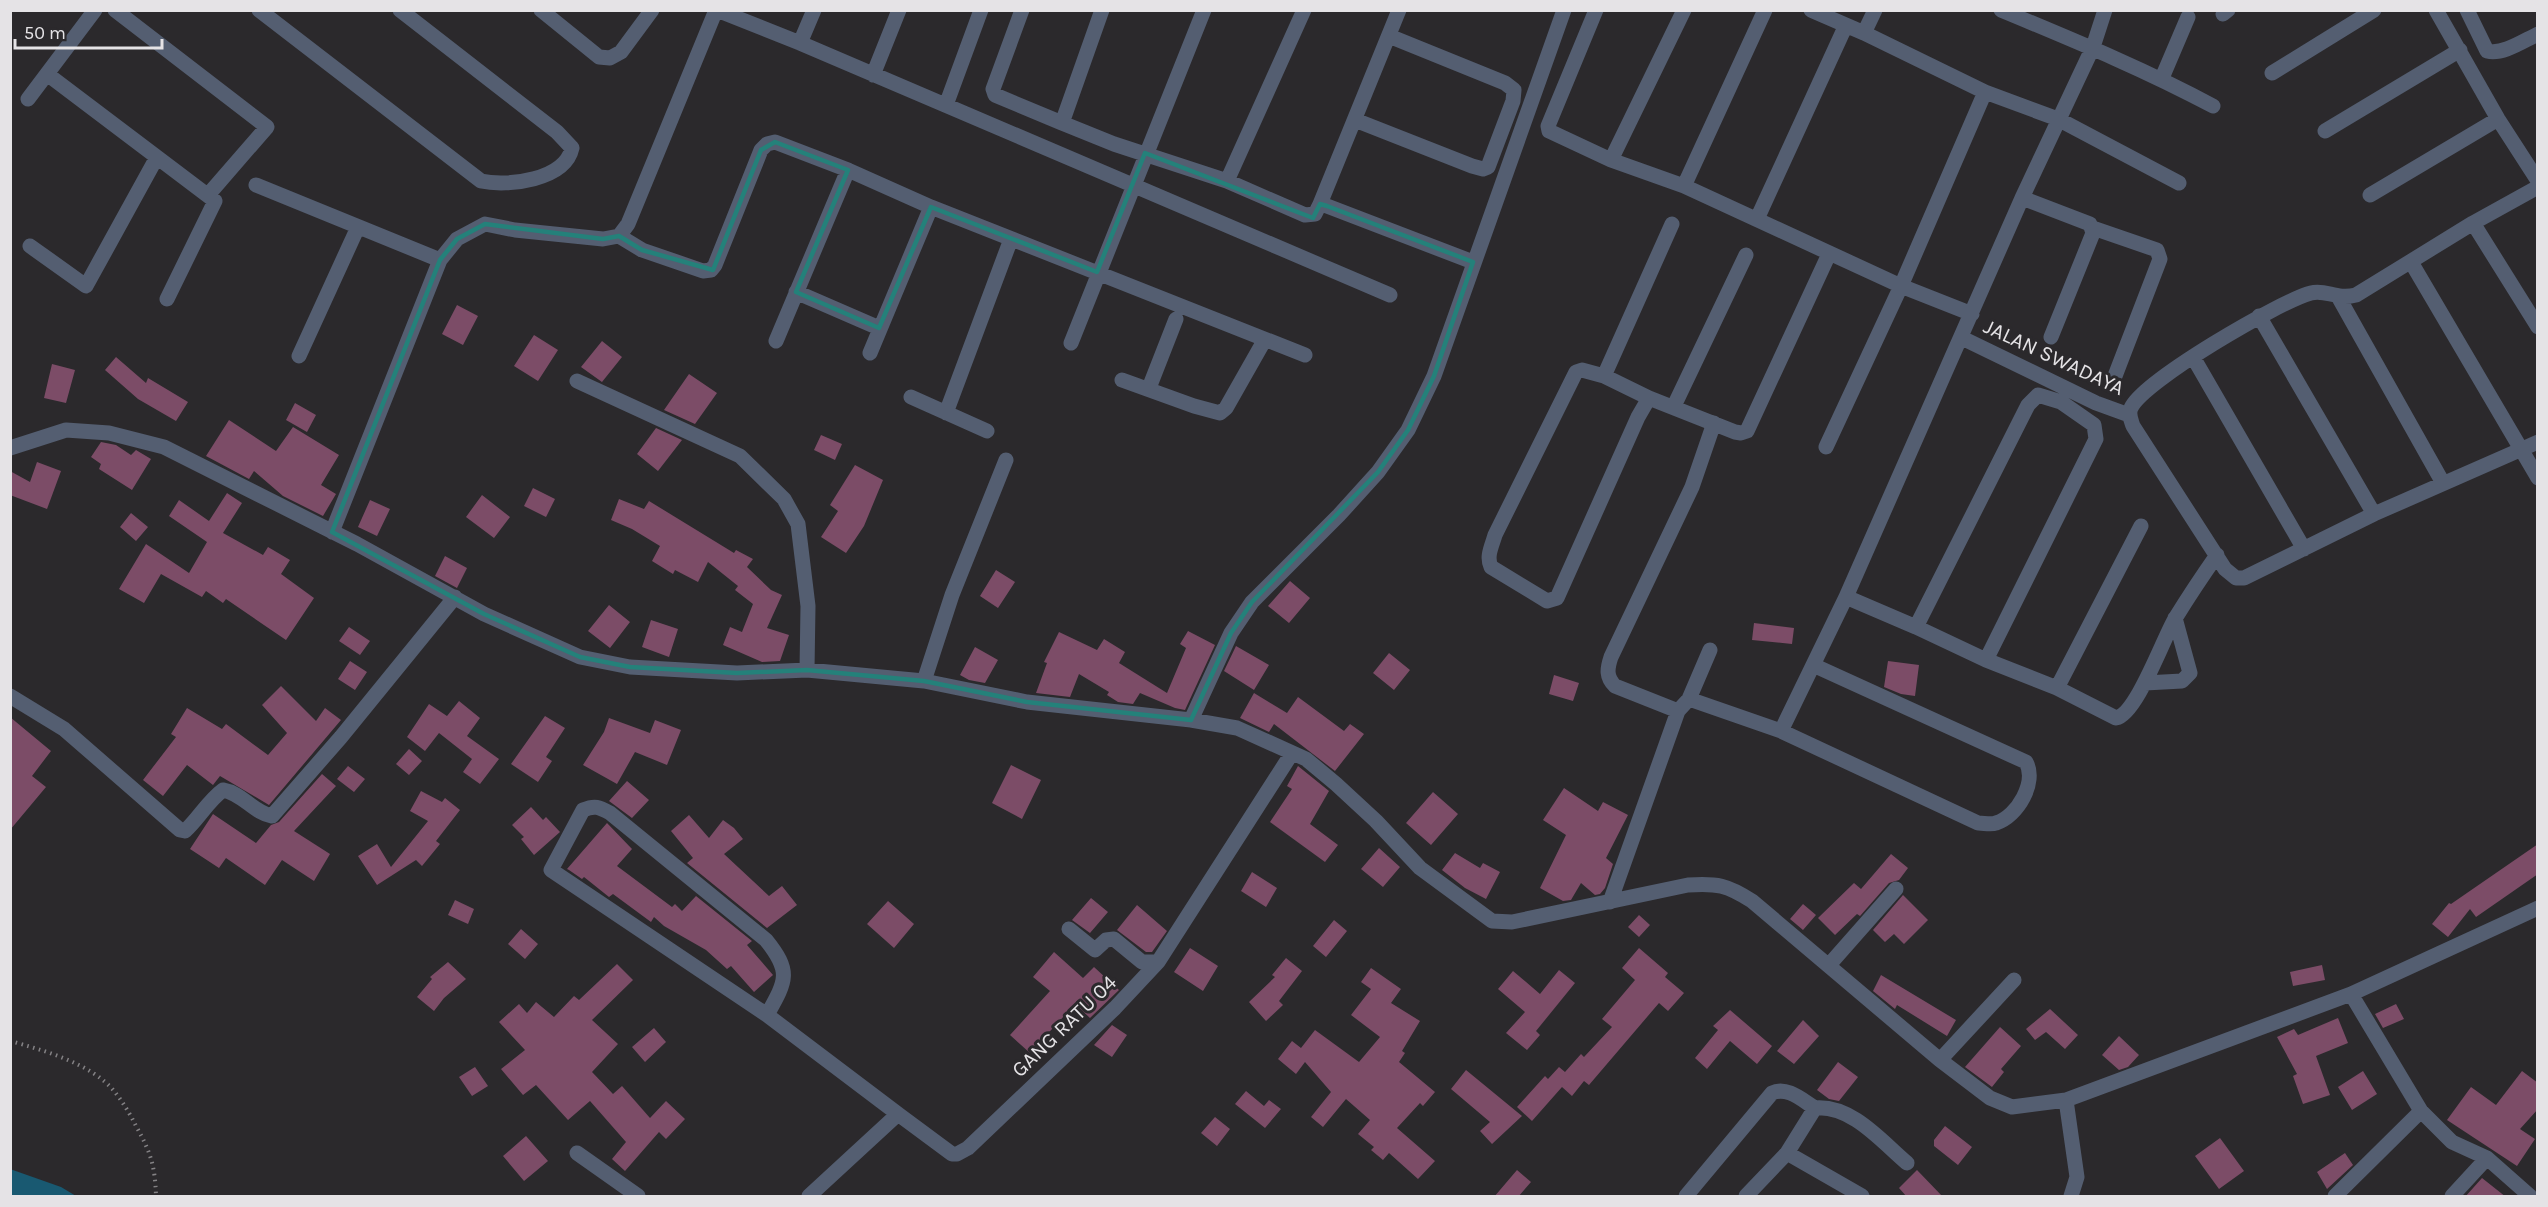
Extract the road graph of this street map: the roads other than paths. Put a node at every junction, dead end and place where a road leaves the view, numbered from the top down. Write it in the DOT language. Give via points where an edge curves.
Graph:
graph roads {
  1 [pos="95,10"];
  2 [pos="115,10"];
  3 [pos="260,10"];
  4 [pos="400,10"];
  5 [pos="541,10"];
  6 [pos="652,10"];
  7 [pos="717,10"];
  8 [pos="814,10"];
  9 [pos="899,10"];
  10 [pos="981,10"];
  11 [pos="1022,10"];
  12 [pos="1102,10"];
  13 [pos="1204,10"];
  14 [pos="1304,10"];
  15 [pos="1399,10"];
  16 [pos="1564,10"];
  17 [pos="1596,10"];
  18 [pos="1684,10"];
  19 [pos="1765,10"];
  20 [pos="1811,10"];
  21 [pos="1875,10"];
  22 [pos="2001,10"];
  23 [pos="2105,10"];
  24 [pos="2374,10"];
  25 [pos="2436,10"];
  26 [pos="2467,10"];
  27 [pos="2188,17"];
  28 [pos="1846,25"];
  29 [pos="1864,33"];
  30 [pos="2538,34"];
  31 [pos="1389,36"];
  32 [pos="800,43"];
  33 [pos="2093,47"];
  34 [pos="2460,50"];
  35 [pos="2272,73"];
  36 [pos="47,74"];
  37 [pos="873,75"];
  38 [pos="2162,78"];
  39 [pos="1985,92"];
  40 [pos="28,99"];
  41 [pos="946,105"];
  42 [pos="2213,106"];
  43 [pos="2058,119"];
  44 [pos="2498,119"];
  45 [pos="1355,120"];
  46 [pos="1062,123"];
  47 [pos="2325,131"];
  48 [pos="1145,153"];
  49 [pos="157,157"];
  50 [pos="1611,160"];
  51 [pos="848,170"];
  52 [pos="2538,181"];
  53 [pos="1227,182"];
  54 [pos="2179,183"];
  55 [pos="256,185"];
  56 [pos="1132,186"];
  57 [pos="1684,186"];
  58 [pos="2538,187"];
  59 [pos="208,195"];
  60 [pos="2370,195"];
  61 [pos="2022,198"];
  62 [pos="1320,204"];
  63 [pos="931,207"];
  64 [pos="1757,219"];
  65 [pos="2473,223"];
  66 [pos="1672,224"];
  67 [pos="358,227"];
  68 [pos="2093,228"];
  69 [pos="619,236"];
  70 [pos="1011,239"];
  71 [pos="30,246"];
  72 [pos="1829,254"];
  73 [pos="1746,255"];
  74 [pos="440,260"];
  75 [pos="1473,262"];
  76 [pos="2411,262"];
  77 [pos="1097,272"];
  78 [pos="1901,286"];
  79 [pos="796,292"];
  80 [pos="1390,295"];
  81 [pos="2339,298"];
  82 [pos="167,299"];
  83 [pos="1972,314"];
  84 [pos="2259,316"];
  85 [pos="1176,319"];
  86 [pos="2538,327"];
  87 [pos="879,328"];
  88 [pos="2051,337"];
  89 [pos="1962,338"];
  90 [pos="776,341"];
  91 [pos="1264,341"];
  92 [pos="1071,343"];
  93 [pos="870,353"];
  94 [pos="1305,355"];
  95 [pos="300,356"];
  96 [pos="2193,357"];
  97 [pos="1604,376"];
  98 [pos="2115,376"];
  99 [pos="1122,380"];
  100 [pos="577,381"];
  101 [pos="1149,388"];
  102 [pos="911,398"];
  103 [pos="1649,398"];
  104 [pos="1674,406"];
  105 [pos="946,413"];
  106 [pos="2130,414"];
  107 [pos="1714,423"];
  108 [pos="987,431"];
  109 [pos="2538,441"];
  110 [pos="1826,447"];
  111 [pos="10,448"];
  112 [pos="2521,450"];
  113 [pos="1006,460"];
  114 [pos="2538,478"];
  115 [pos="2443,483"];
  116 [pos="2374,514"];
  117 [pos="2141,526"];
  118 [pos="332,532"];
  119 [pos="2304,549"];
  120 [pos="2217,555"];
  121 [pos="455,597"];
  122 [pos="1846,597"];
  123 [pos="2175,618"];
  124 [pos="1916,627"];
  125 [pos="1710,650"];
  126 [pos="1986,660"];
  127 [pos="1814,665"];
  128 [pos="807,670"];
  129 [pos="924,681"];
  130 [pos="2145,683"];
  131 [pos="2057,688"];
  132 [pos="10,696"];
  133 [pos="1689,699"];
  134 [pos="1678,711"];
  135 [pos="1191,720"];
  136 [pos="1781,731"];
  137 [pos="1292,753"];
  138 [pos="1896,889"];
  139 [pos="1611,902"];
  140 [pos="2538,908"];
  141 [pos="1069,929"];
  142 [pos="1158,962"];
  143 [pos="1829,965"];
  144 [pos="2014,980"];
  145 [pos="2351,994"];
  146 [pos="767,1015"];
  147 [pos="1940,1060"];
  148 [pos="2066,1100"];
  149 [pos="1815,1108"];
  150 [pos="2421,1111"];
  151 [pos="898,1114"];
  152 [pos="577,1153"];
  153 [pos="1787,1153"];
  154 [pos="2487,1158"];
  155 [pos="1907,1163"];
  156 [pos="638,1197"];
  157 [pos="809,1197"];
  158 [pos="1686,1197"];
  159 [pos="1746,1197"];
  160 [pos="1862,1197"];
  161 [pos="2072,1197"];
  162 [pos="2335,1197"];
  163 [pos="2452,1197"];
  164 [pos="2530,1197"];
  1 -- 36 [label="street"];
  2 -- 59 [label="street" via="267,127"];
  3 -- 4 [label="street" via="481,181 529,182 554,171 570,156 572,148 564,138"];
  5 -- 6 [label="street" via="599,57 610,58 621,52"];
  7 -- 32 [label="street"];
  7 -- 69 [label="street" via="628,224"];
  8 -- 32 [label="street"];
  9 -- 37 [label="street"];
  10 -- 41 [label="street"];
  11 -- 46 [label="street" via="993,89 995,95"];
  12 -- 46 [label="street"];
  13 -- 48 [label="street"];
  14 -- 53 [label="street"];
  15 -- 31 [label="street"];
  16 -- 75 [label="street"];
  17 -- 50 [label="street" via="1548,129"];
  18 -- 50 [label="street"];
  19 -- 57 [label="street"];
  20 -- 28 [label="street"];
  21 -- 29 [label="street"];
  22 -- 33 [label="street"];
  23 -- 33 [label="street"];
  24 -- 35 [label="street"];
  25 -- 34 [label="street"];
  26 -- 30 [label="street" via="2487,51 2502,51"];
  27 -- 38 [label="street"];
  28 -- 29 [label="street"];
  28 -- 64 [label="street"];
  29 -- 39 [label="street"];
  31 -- 45 [label="street"];
  31 -- 45 [label="street" via="1506,83 1514,90 1488,167 1472,166"];
  32 -- 37 [label="street"];
  33 -- 38 [label="street"];
  33 -- 43 [label="street"];
  34 -- 44 [label="street"];
  34 -- 47 [label="street"];
  36 -- 40 [label="street"];
  36 -- 49 [label="street"];
  37 -- 41 [label="street"];
  38 -- 42 [label="street"];
  39 -- 43 [label="street"];
  39 -- 78 [label="street"];
  41 -- 56 [label="street"];
  43 -- 54 [label="street"];
  43 -- 61 [label="street"];
  44 -- 52 [label="street"];
  44 -- 60 [label="street"];
  45 -- 62 [label="street"];
  46 -- 48 [label="street"];
  48 -- 53 [label="street"];
  48 -- 56 [label="street"];
  49 -- 59 [label="street"];
  49 -- 71 [label="street" via="86,286"];
  50 -- 57 [label="street"];
  51 -- 63 [label="street"];
  51 -- 69 [label="street" via="775,142 767,144 761,150 711,270 703,271 642,249"];
  51 -- 79 [label="street"];
  53 -- 62 [label="street" via="1305,215 1315,214"];
  55 -- 67 [label="street"];
  56 -- 77 [label="street"];
  56 -- 80 [label="street"];
  57 -- 64 [label="street"];
  58 -- 65 [label="street"];
  59 -- 82 [label="street" via="215,201"];
  61 -- 68 [label="street"];
  61 -- 83 [label="street"];
  62 -- 75 [label="street"];
  63 -- 70 [label="street"];
  63 -- 87 [label="street"];
  64 -- 72 [label="street"];
  65 -- 76 [label="street"];
  65 -- 86 [label="street"];
  66 -- 97 [label="street"];
  67 -- 74 [label="street"];
  67 -- 95 [label="street"];
  68 -- 88 [label="street"];
  68 -- 98 [label="street" via="2160,254"];
  69 -- 74 [label="street" via="603,239 485,224 457,239"];
  70 -- 77 [label="street"];
  70 -- 105 [label="street"];
  72 -- 78 [label="street"];
  72 -- 107 [label="street" via="1750,427 1741,433"];
  73 -- 104 [label="street"];
  74 -- 118 [label="street"];
  75 -- 135 [label="street" via="1434,376 1408,430 1378,472 1252,602 1231,633"];
  76 -- 81 [label="street" via="2356,295"];
  76 -- 112 [label="street"];
  77 -- 91 [label="street"];
  77 -- 92 [label="street"];
  78 -- 83 [label="street"];
  78 -- 110 [label="street"];
  79 -- 87 [label="street"];
  79 -- 90 [label="street"];
  81 -- 84 [label="street" via="2314,292"];
  81 -- 115 [label="street"];
  83 -- 89 [label="street"];
  84 -- 96 [label="street"];
  84 -- 116 [label="street"];
  85 -- 101 [label="street"];
  87 -- 93 [label="street"];
  89 -- 106 [label="street, JALAN SWADAYA" via="2096,403"];
  89 -- 122 [label="street"];
  91 -- 94 [label="street"];
  91 -- 101 [label="street" via="1220,413"];
  96 -- 106 [label="street" via="2146,392 2132,406"];
  96 -- 119 [label="street"];
  97 -- 103 [label="street"];
  97 -- 103 [label="street" via="1576,372 1489,553 1491,567 1547,601 1557,598"];
  99 -- 101 [label="street"];
  100 -- 128 [label="street" via="740,456 784,499 798,524 808,606"];
  102 -- 105 [label="street"];
  103 -- 104 [label="street"];
  104 -- 107 [label="street"];
  105 -- 108 [label="street"];
  106 -- 120 [label="street" via="2133,426"];
  107 -- 134 [label="street" via="1692,487 1607,670 1615,686"];
  109 -- 112 [label="street"];
  111 -- 118 [label="street" via="66,430 136,438 164,447"];
  112 -- 114 [label="street"];
  112 -- 115 [label="street"];
  113 -- 129 [label="street" via="952,595"];
  115 -- 116 [label="street"];
  116 -- 119 [label="street"];
  117 -- 131 [label="street"];
  118 -- 121 [label="street"];
  119 -- 120 [label="street" via="2244,578 2231,575"];
  120 -- 123 [label="street"];
  121 -- 128 [label="street" via="525,634 580,657 630,667 706,672"];
  121 -- 132 [label="street" via="272,816 232,791 223,790 185,831 180,830 64,729"];
  122 -- 124 [label="street"];
  122 -- 127 [label="street"];
  123 -- 130 [label="street"];
  123 -- 130 [label="street" via="2190,673 2182,681"];
  124 -- 126 [label="street"];
  124 -- 126 [label="street" via="2028,405 2038,395 2061,402 2094,425 2096,438"];
  125 -- 133 [label="street"];
  126 -- 131 [label="street"];
  127 -- 136 [label="street"];
  127 -- 136 [label="street" via="2026,762 2031,778 2019,804 1994,825 1978,823"];
  128 -- 129 [label="street"];
  129 -- 135 [label="street" via="1027,702"];
  130 -- 131 [label="street" via="2126,714 2116,718"];
  133 -- 134 [label="street"];
  133 -- 136 [label="street"];
  134 -- 139 [label="street"];
  135 -- 137 [label="street" via="1237,728"];
  137 -- 139 [label="street" via="1306,759 1336,784 1420,868 1492,921 1512,922"];
  137 -- 142 [label="street, GANG RATU 04"];
  138 -- 143 [label="street"];
  139 -- 143 [label="street" via="1688,885 1731,888"];
  140 -- 145 [label="street"];
  141 -- 142 [label="street" via="1095,950 1106,940 1114,939 1142,962"];
  142 -- 151 [label="street, GANG RATU 04" via="1115,1008 961,1152 952,1154 945,1150"];
  143 -- 147 [label="street"];
  144 -- 147 [label="street"];
  145 -- 148 [label="street"];
  145 -- 150 [label="street"];
  146 -- 146 [label="street" via="551,870 583,810 592,806 610,813 766,940 783,965 784,981"];
  146 -- 151 [label="street"];
  147 -- 148 [label="street" via="1990,1098 2012,1107"];
  148 -- 161 [label="street" via="2077,1177"];
  149 -- 153 [label="street"];
  149 -- 155 [label="street" via="1845,1113"];
  149 -- 158 [label="street" via="1786,1091 1772,1093"];
  150 -- 154 [label="street" via="2452,1142"];
  150 -- 162 [label="street"];
  151 -- 157 [label="street"];
  152 -- 156 [label="street"];
  153 -- 159 [label="street"];
  153 -- 160 [label="street"];
  154 -- 163 [label="street"];
  154 -- 164 [label="street"];
}
